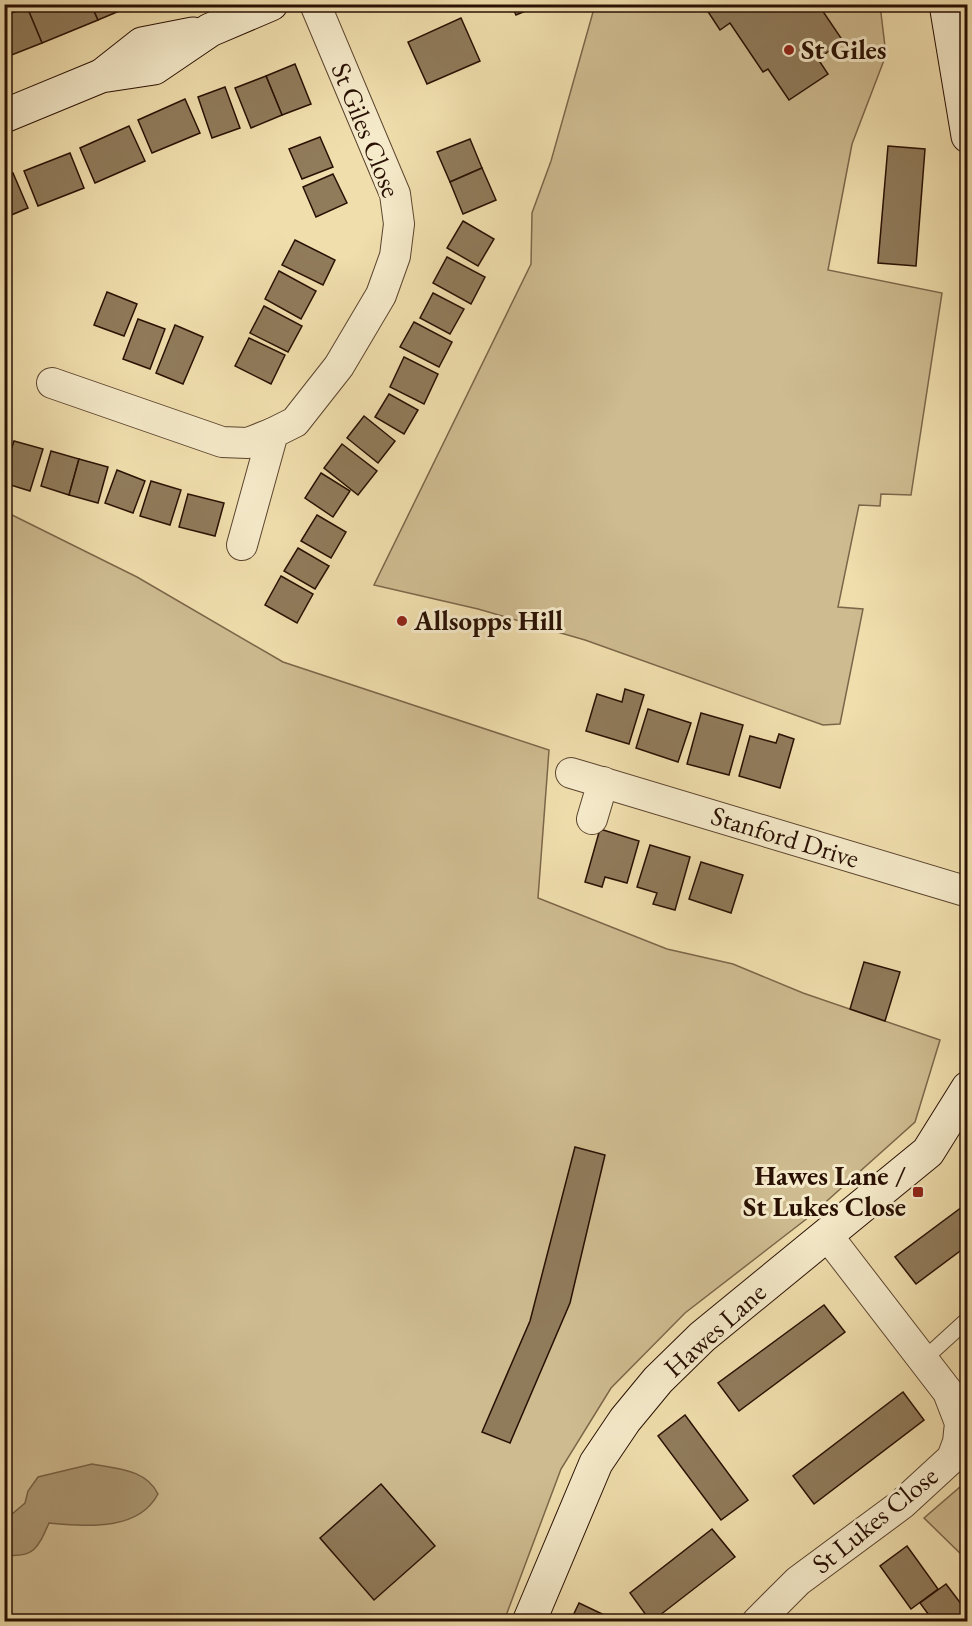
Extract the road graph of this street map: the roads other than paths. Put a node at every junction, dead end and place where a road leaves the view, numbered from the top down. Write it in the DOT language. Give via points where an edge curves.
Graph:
graph roads {
  1 [pos="272,4"];
  2 [pos="315,4"];
  3 [pos="946,4"];
  4 [pos="4,116"];
  5 [pos="968,136"];
  6 [pos="52,383"];
  7 [pos="273,434"];
  8 [pos="242,545"];
  9 [pos="572,773"];
  10 [pos="603,782"];
  11 [pos="592,819"];
  12 [pos="968,892"];
  13 [pos="968,1088"];
  14 [pos="827,1235"];
  15 [pos="968,1318"];
  16 [pos="922,1360"];
  17 [pos="771,1617"];
  18 [pos="529,1622"];
  1 -- 4 [label="main road" via="210,30 142,44 101,76"];
  2 -- 7 [label="street, St Giles Close" via="395,194 399,224 395,256 381,295 339,366 295,422"];
  3 -- 5 [label="main road"];
  6 -- 7 [label="street, St Giles Close" via="222,442 248,443"];
  7 -- 8 [label="street"];
  9 -- 10 [label="street, Stanford Drive"];
  10 -- 11 [label="street"];
  10 -- 12 [label="street, Stanford Drive"];
  13 -- 14 [label="main road, Hawes Lane" via="928,1152"];
  14 -- 16 [label="street, St Lukes Close"];
  14 -- 18 [label="main road, Hawes Lane" via="702,1337 624,1420 596,1463"];
  15 -- 16 [label="lane"];
  16 -- 17 [label="street, St Lukes Close" via="948,1392 958,1412 958,1442 952,1458 902,1504 798,1581"];
}
